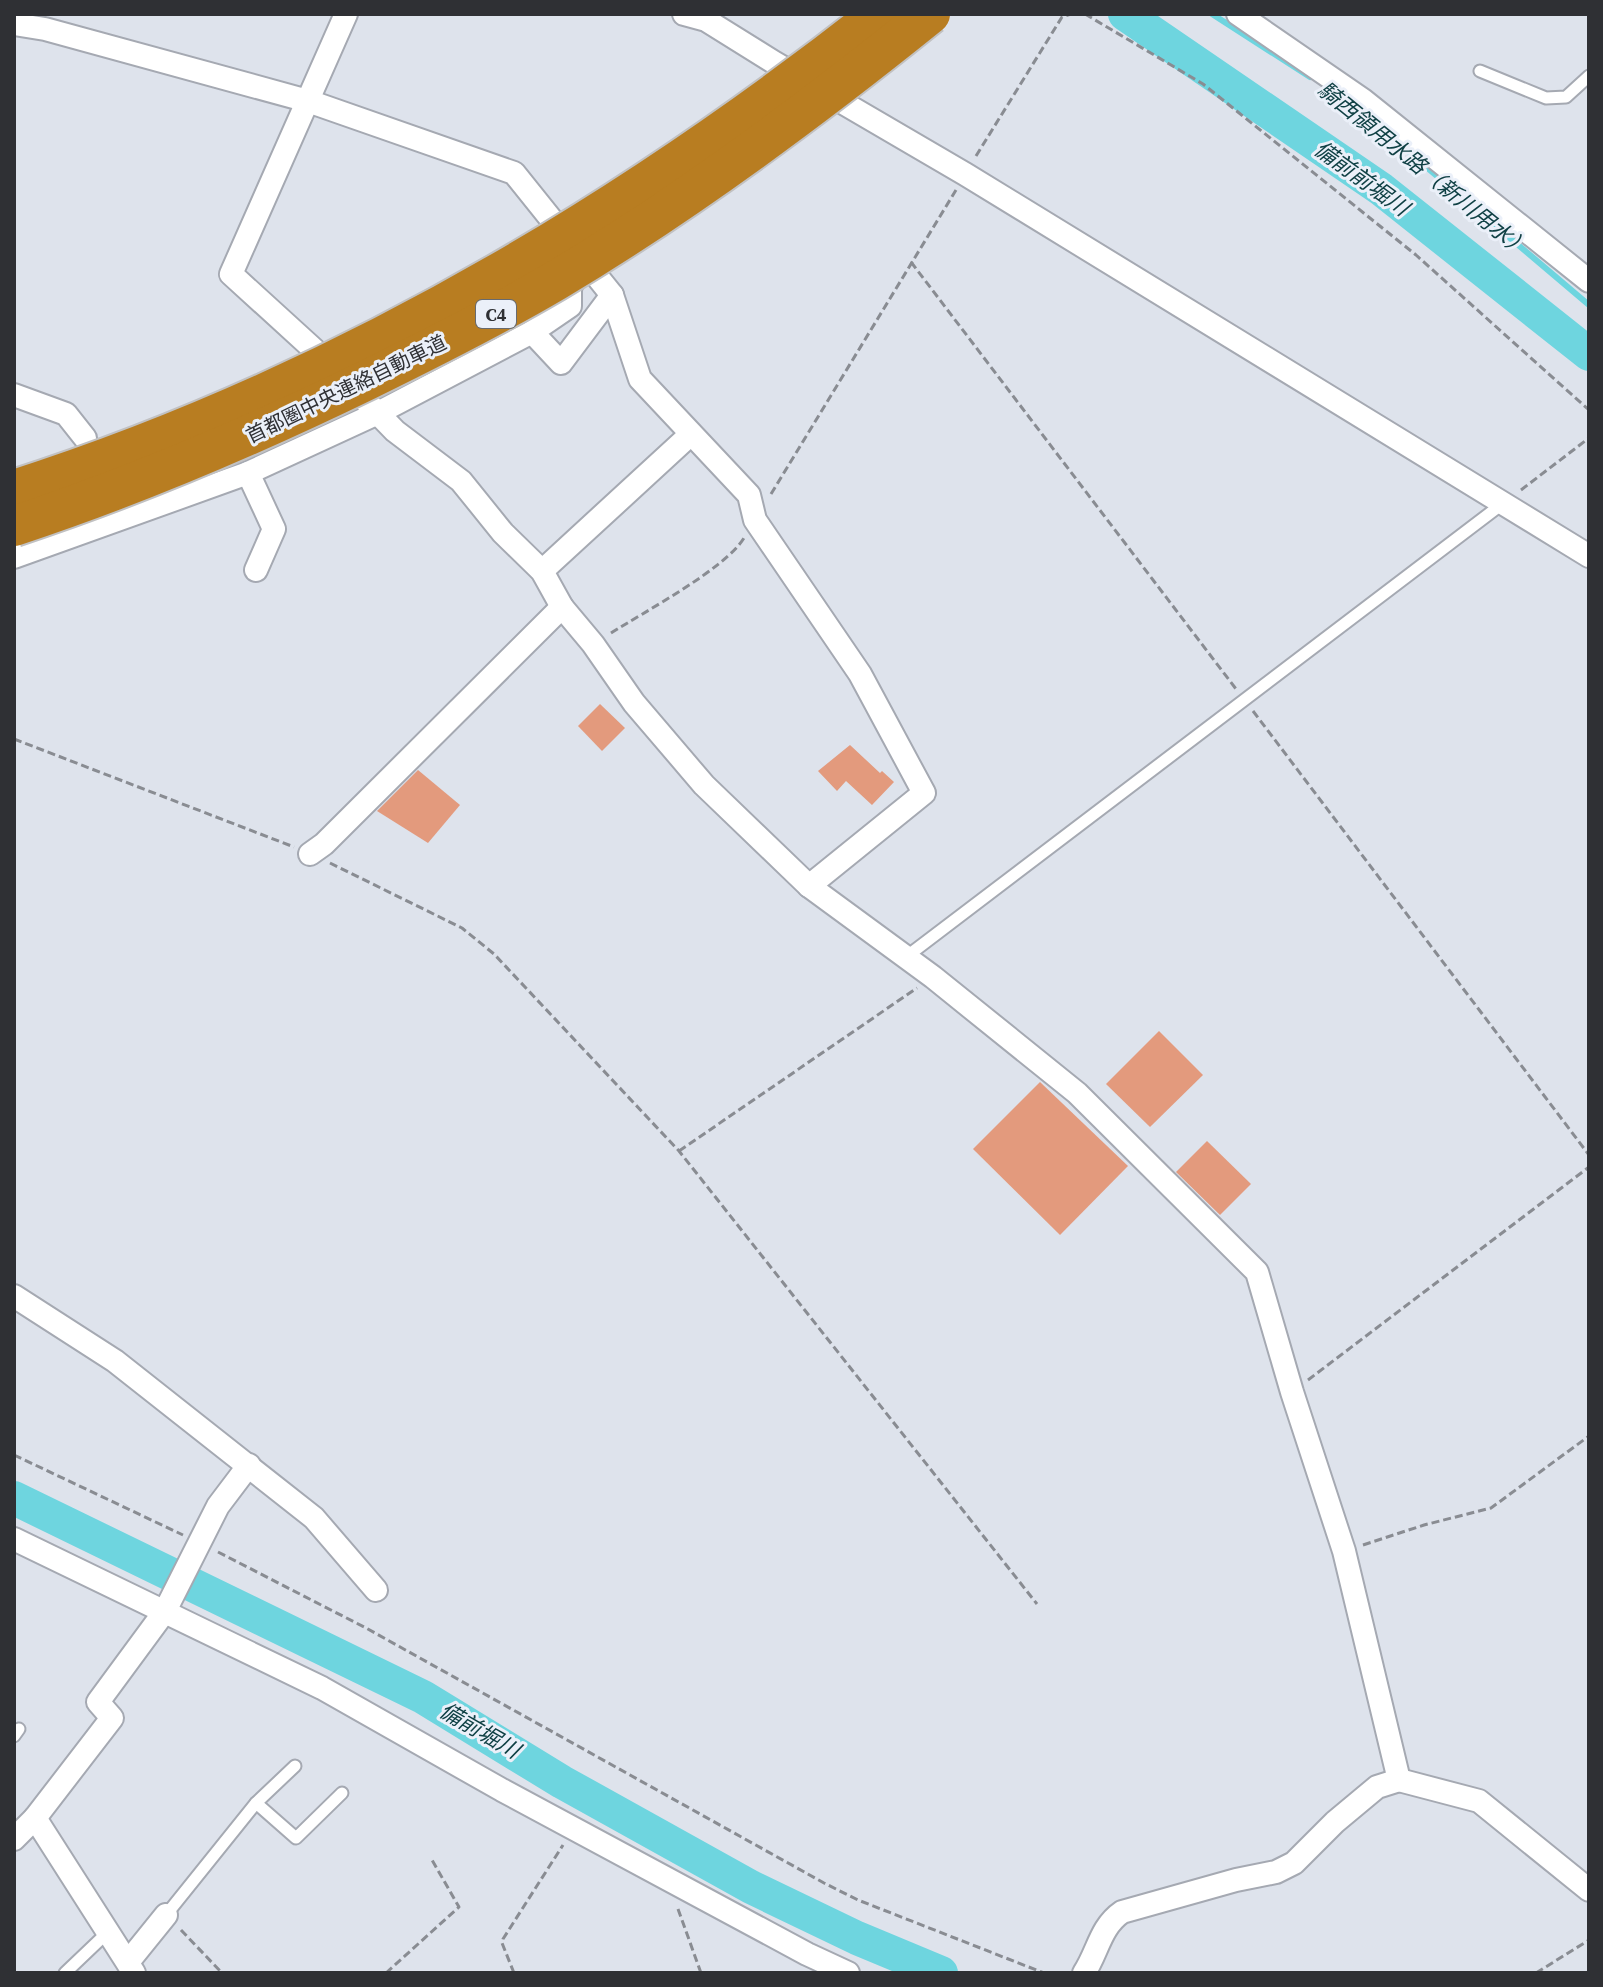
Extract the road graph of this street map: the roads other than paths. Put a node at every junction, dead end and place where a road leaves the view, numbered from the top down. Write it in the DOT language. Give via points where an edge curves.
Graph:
graph roads {
  1 [pos="346,14"];
  2 [pos="684,14"];
  3 [pos="879,14"];
  4 [pos="930,14"];
  5 [pos="1238,14"];
  6 [pos="14,24"];
  7 [pos="1480,71"];
  8 [pos="1589,76"];
  9 [pos="308,101"];
  10 [pos="583,258"];
  11 [pos="1589,281"];
  12 [pos="612,295"];
  13 [pos="532,332"];
  14 [pos="14,395"];
  15 [pos="378,413"];
  16 [pos="131,422"];
  17 [pos="691,434"];
  18 [pos="85,438"];
  19 [pos="242,475"];
  20 [pos="14,490"];
  21 [pos="1502,504"];
  22 [pos="14,526"];
  23 [pos="1589,556"];
  24 [pos="14,557"];
  25 [pos="256,570"];
  26 [pos="542,571"];
  27 [pos="562,607"];
  28 [pos="310,854"];
  29 [pos="809,886"];
  30 [pos="906,957"];
  31 [pos="14,1296"];
  32 [pos="249,1465"];
  33 [pos="14,1539"];
  34 [pos="376,1590"];
  35 [pos="165,1611"];
  36 [pos="295,1766"];
  37 [pos="1399,1780"];
  38 [pos="342,1793"];
  39 [pos="256,1803"];
  40 [pos="35,1818"];
  41 [pos="14,1839"];
  42 [pos="1589,1890"];
  43 [pos="166,1915"];
  44 [pos="108,1932"];
  45 [pos="131,1967"];
  46 [pos="65,1973"];
  47 [pos="848,1973"];
  48 [pos="1084,1973"];
  1 -- 9 [label="street"];
  2 -- 21 [label="street" via="706,20 965,174"];
  3 -- 20 [label="highway, 首都圏中央連絡自動車道 / C4, bridge" via="630,194 433,310 188,427"];
  4 -- 22 [label="highway, 首都圏中央連絡自動車道 / C4, bridge" via="647,223 449,340 214,452"];
  5 -- 11 [label="street" via="1363,100"];
  6 -- 9 [label="street"];
  7 -- 8 [label="lane" via="1546,98 1566,97"];
  9 -- 10 [label="street" via="514,173"];
  9 -- 15 [label="street" via="231,274"];
  10 -- 12 [label="street"];
  10 -- 13 [label="street" via="570,288 570,306"];
  12 -- 13 [label="street" via="561,363"];
  12 -- 17 [label="street" via="640,379"];
  13 -- 15 [label="street"];
  14 -- 18 [label="street" via="66,414"];
  15 -- 19 [label="street"];
  15 -- 26 [label="street" via="461,481"];
  16 -- 19 [label="street" via="137,436 204,454"];
  17 -- 26 [label="street"];
  17 -- 29 [label="street" via="749,495 755,520 860,674 924,793"];
  19 -- 24 [label="street"];
  19 -- 25 [label="street" via="274,529"];
  21 -- 23 [label="street"];
  21 -- 30 [label="lane"];
  26 -- 27 [label="street"];
  27 -- 28 [label="street"];
  27 -- 29 [label="street" via="704,785"];
  29 -- 30 [label="street"];
  30 -- 37 [label="street" via="1077,1093 1257,1272 1344,1551"];
  31 -- 32 [label="street" via="115,1361"];
  32 -- 34 [label="street" via="314,1518"];
  32 -- 35 [label="street" via="218,1506"];
  33 -- 35 [label="street"];
  35 -- 40 [label="street" via="98,1702 112,1718"];
  35 -- 47 [label="street" via="322,1688"];
  36 -- 39 [label="lane"];
  37 -- 42 [label="street" via="1479,1801"];
  37 -- 48 [label="street" via="1377,1787 1294,1863 1276,1872 1122,1912 1104,1930"];
  38 -- 39 [label="lane" via="296,1838"];
  39 -- 43 [label="lane"];
  40 -- 41 [label="street"];
  40 -- 44 [label="street"];
  43 -- 45 [label="street"];
  44 -- 45 [label="street"];
  44 -- 46 [label="lane"];
}
